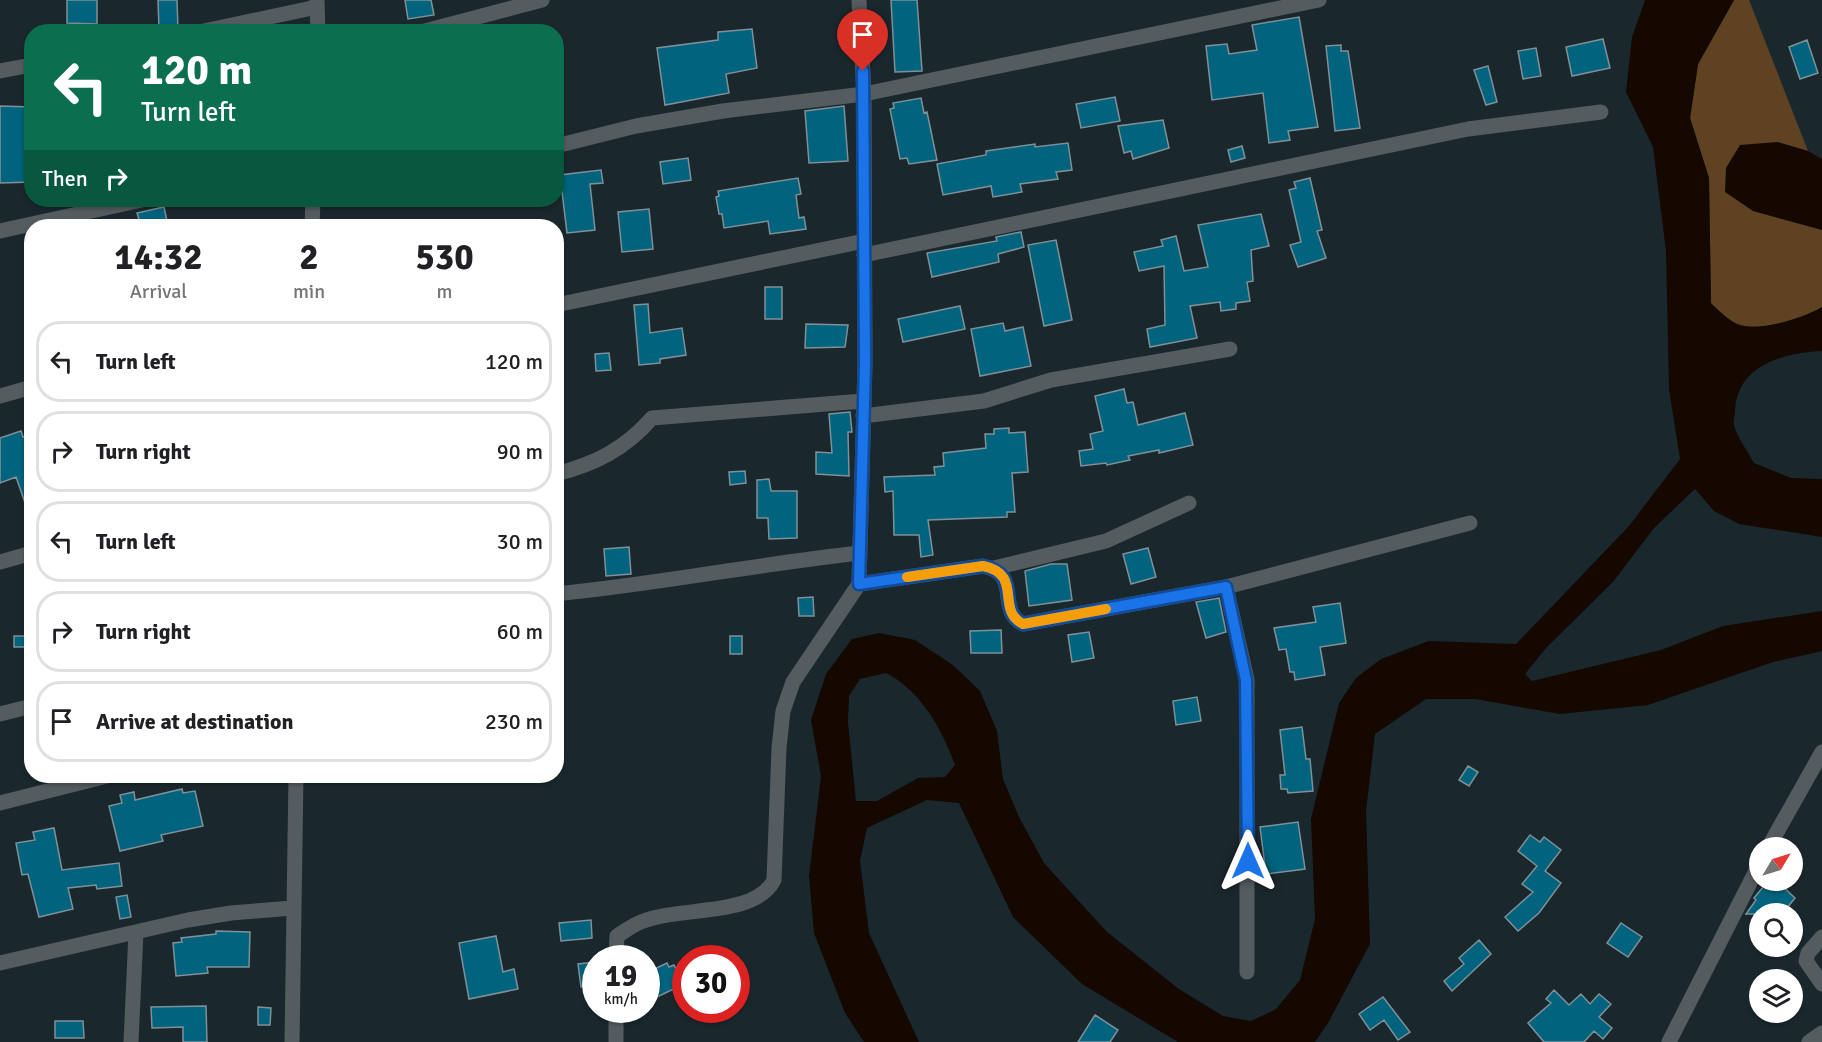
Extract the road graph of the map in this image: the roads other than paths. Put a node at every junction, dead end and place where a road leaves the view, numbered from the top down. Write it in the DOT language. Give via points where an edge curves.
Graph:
graph roads {
  1 [pos="542,0"];
  2 [pos="859,0"];
  3 [pos="1319,0"];
  4 [pos="317,4"];
  5 [pos="233,24"];
  6 [pos="318,24"];
  7 [pos="451,24"];
  8 [pos="24,66"];
  9 [pos="0,71"];
  10 [pos="864,94"];
  11 [pos="1601,112"];
  12 [pos="564,144"];
  13 [pos="110,207"];
  14 [pos="55,219"];
  15 [pos="24,226"];
  16 [pos="0,231"];
  17 [pos="864,248"];
  18 [pos="564,304"];
  19 [pos="1230,349"];
  20 [pos="24,389"];
  21 [pos="0,396"];
  22 [pos="863,408"];
  23 [pos="564,472"];
  24 [pos="1189,503"];
  25 [pos="1470,523"];
  26 [pos="860,553"];
  27 [pos="24,555"];
  28 [pos="0,562"];
  29 [pos="994,568"];
  30 [pos="859,584"];
  31 [pos="1226,587"];
  32 [pos="564,593"];
  33 [pos="24,708"];
  34 [pos="0,714"];
  35 [pos="1822,752"];
  36 [pos="79,783"];
  37 [pos="296,783"];
  38 [pos="0,803"];
  39 [pos="1774,837"];
  40 [pos="1749,885"];
  41 [pos="292,908"];
  42 [pos="135,932"];
  43 [pos="1822,937"];
  44 [pos="617,945"];
  45 [pos="0,963"];
  46 [pos="1247,972"];
  47 [pos="1822,984"];
  48 [pos="616,1023"];
  49 [pos="1822,1033"];
  50 [pos="131,1042"];
  51 [pos="292,1042"];
  52 [pos="616,1042"];
  53 [pos="1669,1042"];
  54 [pos="1809,1042"];
  1 -- 7 [label="street"];
  2 -- 10 [label="street"];
  3 -- 10 [label="street"];
  4 -- 5 [label="street"];
  4 -- 6 [label="street"];
  8 -- 9 [label="street"];
  10 -- 12 [label="street" via="680,118"];
  10 -- 17 [label="street"];
  11 -- 17 [label="street" via="1468,129"];
  13 -- 14 [label="street"];
  15 -- 16 [label="street"];
  17 -- 18 [label="street"];
  17 -- 22 [label="street"];
  19 -- 22 [label="street" via="1051,380 984,401"];
  20 -- 21 [label="street"];
  22 -- 23 [label="street" via="651,418 638,434 590,465"];
  22 -- 26 [label="street"];
  24 -- 29 [label="street" via="1106,541"];
  25 -- 31 [label="street"];
  26 -- 30 [label="street"];
  26 -- 32 [label="street"];
  27 -- 28 [label="street"];
  29 -- 30 [label="street" via="983,566"];
  29 -- 31 [label="street" via="1008,588 1009,609 1014,619 1023,624"];
  30 -- 44 [label="street" via="793,682 783,711 774,880 768,891 750,901 642,921 617,936"];
  31 -- 46 [label="street" via="1246,680"];
  33 -- 34 [label="street"];
  35 -- 39 [label="street"];
  36 -- 38 [label="street"];
  37 -- 41 [label="street"];
  40 -- 53 [label="street"];
  41 -- 42 [label="street" via="231,913"];
  41 -- 51 [label="street"];
  42 -- 45 [label="street"];
  42 -- 50 [label="street"];
  43 -- 47 [label="street" via="1806,961"];
  48 -- 52 [label="street"];
  49 -- 54 [label="street"];
}
